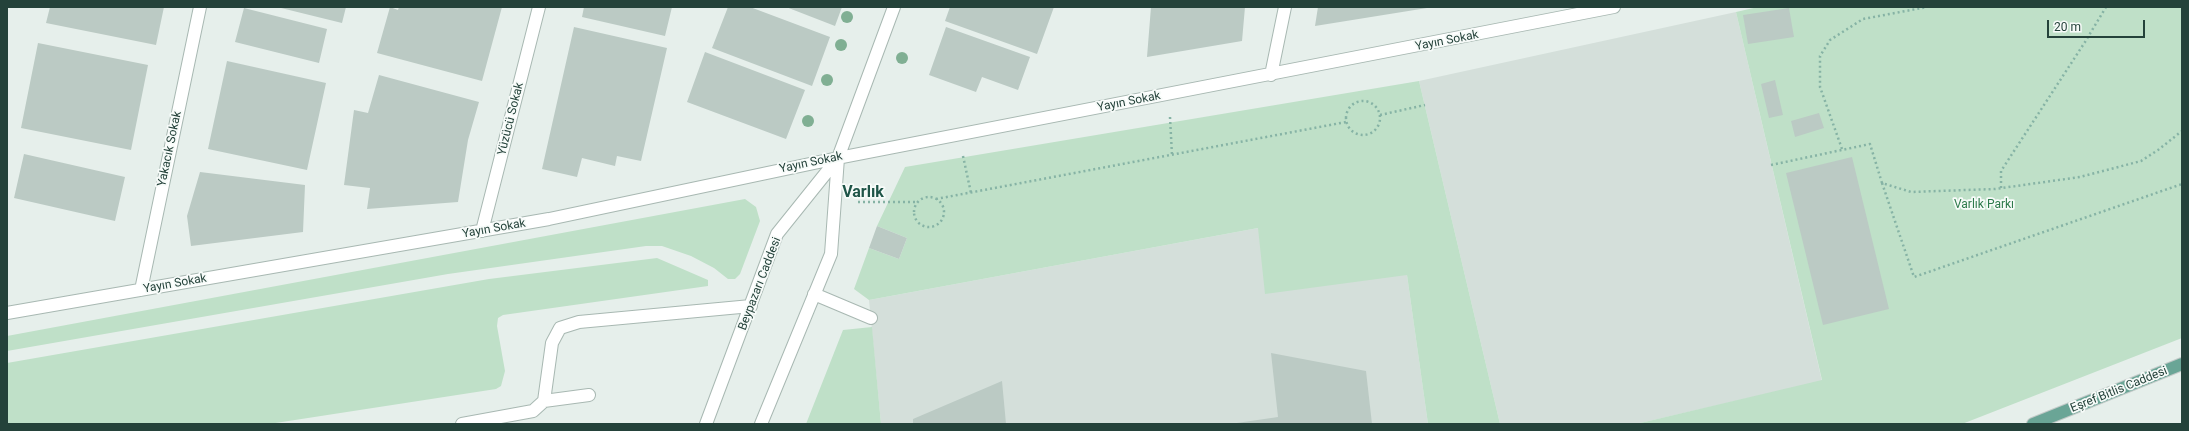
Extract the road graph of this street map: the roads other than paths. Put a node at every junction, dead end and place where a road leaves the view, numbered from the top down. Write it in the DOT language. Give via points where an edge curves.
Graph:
graph roads {
  1 [pos="200,7"];
  2 [pos="539,7"];
  3 [pos="894,7"];
  4 [pos="1285,7"];
  5 [pos="1614,7"];
  6 [pos="1271,75"];
  7 [pos="838,158"];
  8 [pos="482,231"];
  9 [pos="141,290"];
  10 [pos="814,294"];
  11 [pos="751,306"];
  12 [pos="7,313"];
  13 [pos="871,318"];
  14 [pos="2182,364"];
  15 [pos="590,395"];
  16 [pos="544,401"];
  17 [pos="462,424"];
  18 [pos="706,424"];
  19 [pos="761,424"];
  20 [pos="2033,424"];
  1 -- 9 [label="street, Yakacık Sokak"];
  2 -- 8 [label="street, Yüzücü Sokak"];
  3 -- 7 [label="street, Beypazarı Caddesi"];
  4 -- 6 [label="street"];
  5 -- 6 [label="street, Yayın Sokak"];
  6 -- 7 [label="street, Yayın Sokak"];
  7 -- 8 [label="street, Yayın Sokak"];
  7 -- 10 [label="street, Beypazarı Caddesi" via="831,254"];
  7 -- 11 [label="street, Beypazarı Caddesi" via="777,234"];
  8 -- 9 [label="street, Yayın Sokak"];
  9 -- 12 [label="street, Yayın Sokak"];
  10 -- 13 [label="street"];
  10 -- 19 [label="street, Beypazarı Caddesi"];
  11 -- 16 [label="street" via="579,322 560,328 552,343"];
  11 -- 18 [label="street, Beypazarı Caddesi"];
  14 -- 20 [label="main road, Eşref Bitlis Caddesi"];
  15 -- 16 [label="street"];
  16 -- 17 [label="street" via="533,411"];
}
